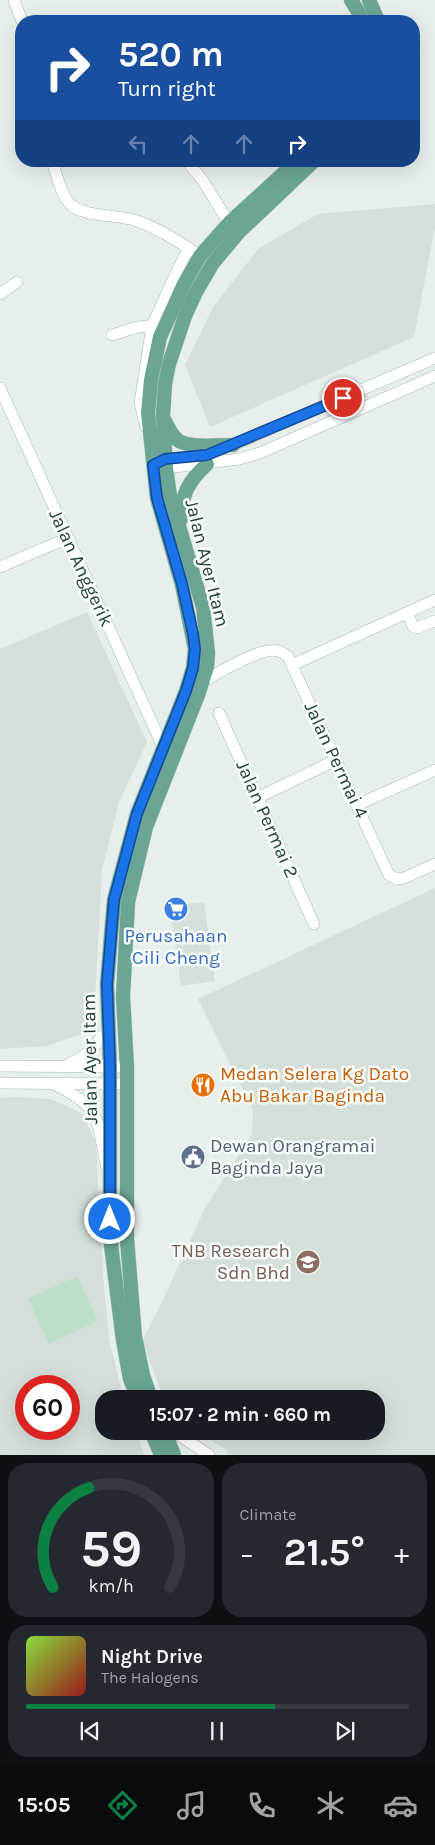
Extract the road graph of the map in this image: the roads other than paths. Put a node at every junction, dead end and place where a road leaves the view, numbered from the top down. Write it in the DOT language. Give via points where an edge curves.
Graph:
graph roads {
  1 [pos="14,0"];
  2 [pos="351,0"];
  3 [pos="370,0"];
  4 [pos="20,15"];
  5 [pos="360,15"];
  6 [pos="376,15"];
  7 [pos="54,167"];
  8 [pos="192,167"];
  9 [pos="290,167"];
  10 [pos="308,167"];
  11 [pos="229,223"];
  12 [pos="194,252"];
  13 [pos="17,282"];
  14 [pos="0,294"];
  15 [pos="152,326"];
  16 [pos="112,335"];
  17 [pos="435,358"];
  18 [pos="398,375"];
  19 [pos="435,376"];
  20 [pos="0,388"];
  21 [pos="406,390"];
  22 [pos="163,416"];
  23 [pos="150,440"];
  24 [pos="233,445"];
  25 [pos="161,464"];
  26 [pos="207,464"];
  27 [pos="180,531"];
  28 [pos="68,538"];
  29 [pos="0,568"];
  30 [pos="435,600"];
  31 [pos="407,613"];
  32 [pos="435,621"];
  33 [pos="208,653"];
  34 [pos="292,665"];
  35 [pos="231,666"];
  36 [pos="202,682"];
  37 [pos="219,713"];
  38 [pos="163,747"];
  39 [pos="336,760"];
  40 [pos="435,770"];
  41 [pos="257,798"];
  42 [pos="357,805"];
  43 [pos="435,864"];
  44 [pos="314,924"];
  45 [pos="108,1027"];
  46 [pos="0,1066"];
  47 [pos="64,1067"];
  48 [pos="110,1067"];
  49 [pos="127,1067"];
  50 [pos="0,1083"];
  51 [pos="53,1084"];
  52 [pos="110,1084"];
  53 [pos="127,1084"];
  54 [pos="110,1181"];
  55 [pos="134,1390"];
  56 [pos="148,1390"];
  57 [pos="155,1440"];
  58 [pos="168,1440"];
  59 [pos="186,1440"];
  60 [pos="161,1455"];
  61 [pos="174,1455"];
  62 [pos="209,1455"];
  1 -- 4 [label="street"];
  2 -- 5 [label="main road"];
  3 -- 6 [label="main road"];
  7 -- 12 [label="street" via="66,199 72,206 136,220"];
  8 -- 11 [label="street"];
  9 -- 11 [label="main road"];
  10 -- 22 [label="main road, Jalan Ayer Itam" via="240,232 213,263 185,316 169,364"];
  11 -- 12 [label="main road"];
  12 -- 15 [label="street" via="178,268"];
  12 -- 23 [label="main road" via="160,337 151,380"];
  13 -- 14 [label="street"];
  15 -- 16 [label="street"];
  15 -- 23 [label="street" via="140,403"];
  17 -- 18 [label="street"];
  18 -- 21 [label="street"];
  18 -- 24 [label="street"];
  19 -- 21 [label="street"];
  20 -- 28 [label="street, Jalan Anggerik"];
  21 -- 26 [label="street" via="260,453"];
  22 -- 24 [label="main road" via="170,433 180,442"];
  22 -- 25 [label="main road, Jalan Ayer Itam"];
  23 -- 25 [label="main road"];
  24 -- 25 [label="street" via="207,455"];
  25 -- 26 [label="street"];
  25 -- 27 [label="main road, Jalan Ayer Itam"];
  25 -- 38 [label="main road, Jalan Ayer Itam" via="157,498 182,584 195,649 186,691"];
  26 -- 27 [label="main road" via="196,475 182,500"];
  27 -- 33 [label="main road, Jalan Ayer Itam" via="203,607"];
  28 -- 29 [label="street"];
  28 -- 38 [label="street, Jalan Anggerik"];
  30 -- 31 [label="street"];
  31 -- 32 [label="street" via="417,628"];
  31 -- 34 [label="street"];
  33 -- 35 [label="street" via="217,665"];
  33 -- 36 [label="main road, Jalan Ayer Itam"];
  34 -- 35 [label="street, Jalan Permai 4" via="284,653 272,650"];
  34 -- 39 [label="street, Jalan Permai 4"];
  35 -- 36 [label="street, Jalan Permai 4"];
  36 -- 49 [label="main road, Jalan Ayer Itam" via="146,827 128,902 123,997"];
  37 -- 41 [label="street, Jalan Permai 2"];
  38 -- 45 [label="main road, Jalan Ayer Itam" via="137,814 114,900 107,984"];
  39 -- 41 [label="street"];
  39 -- 42 [label="street, Jalan Permai 4"];
  40 -- 42 [label="street"];
  41 -- 44 [label="street, Jalan Permai 2"];
  42 -- 43 [label="street, Jalan Permai 4" via="389,875 404,878"];
  45 -- 47 [label="street" via="97,1045 85,1056"];
  45 -- 48 [label="main road, Jalan Ayer Itam"];
  46 -- 47 [label="street"];
  47 -- 48 [label="street"];
  48 -- 49 [label="street"];
  48 -- 52 [label="main road, Jalan Ayer Itam"];
  49 -- 53 [label="main road, Jalan Ayer Itam"];
  50 -- 51 [label="street"];
  51 -- 52 [label="street"];
  51 -- 54 [label="street" via="76,1095 96,1117"];
  52 -- 53 [label="street"];
  52 -- 54 [label="main road, Jalan Ayer Itam"];
  53 -- 56 [label="main road, Jalan Ayer Itam" via="127,1239 135,1337"];
  54 -- 55 [label="main road, Jalan Ayer Itam" via="110,1237 122,1340"];
  57 -- 60 [label="main road"];
  58 -- 61 [label="main road"];
  59 -- 62 [label="street"];
}
